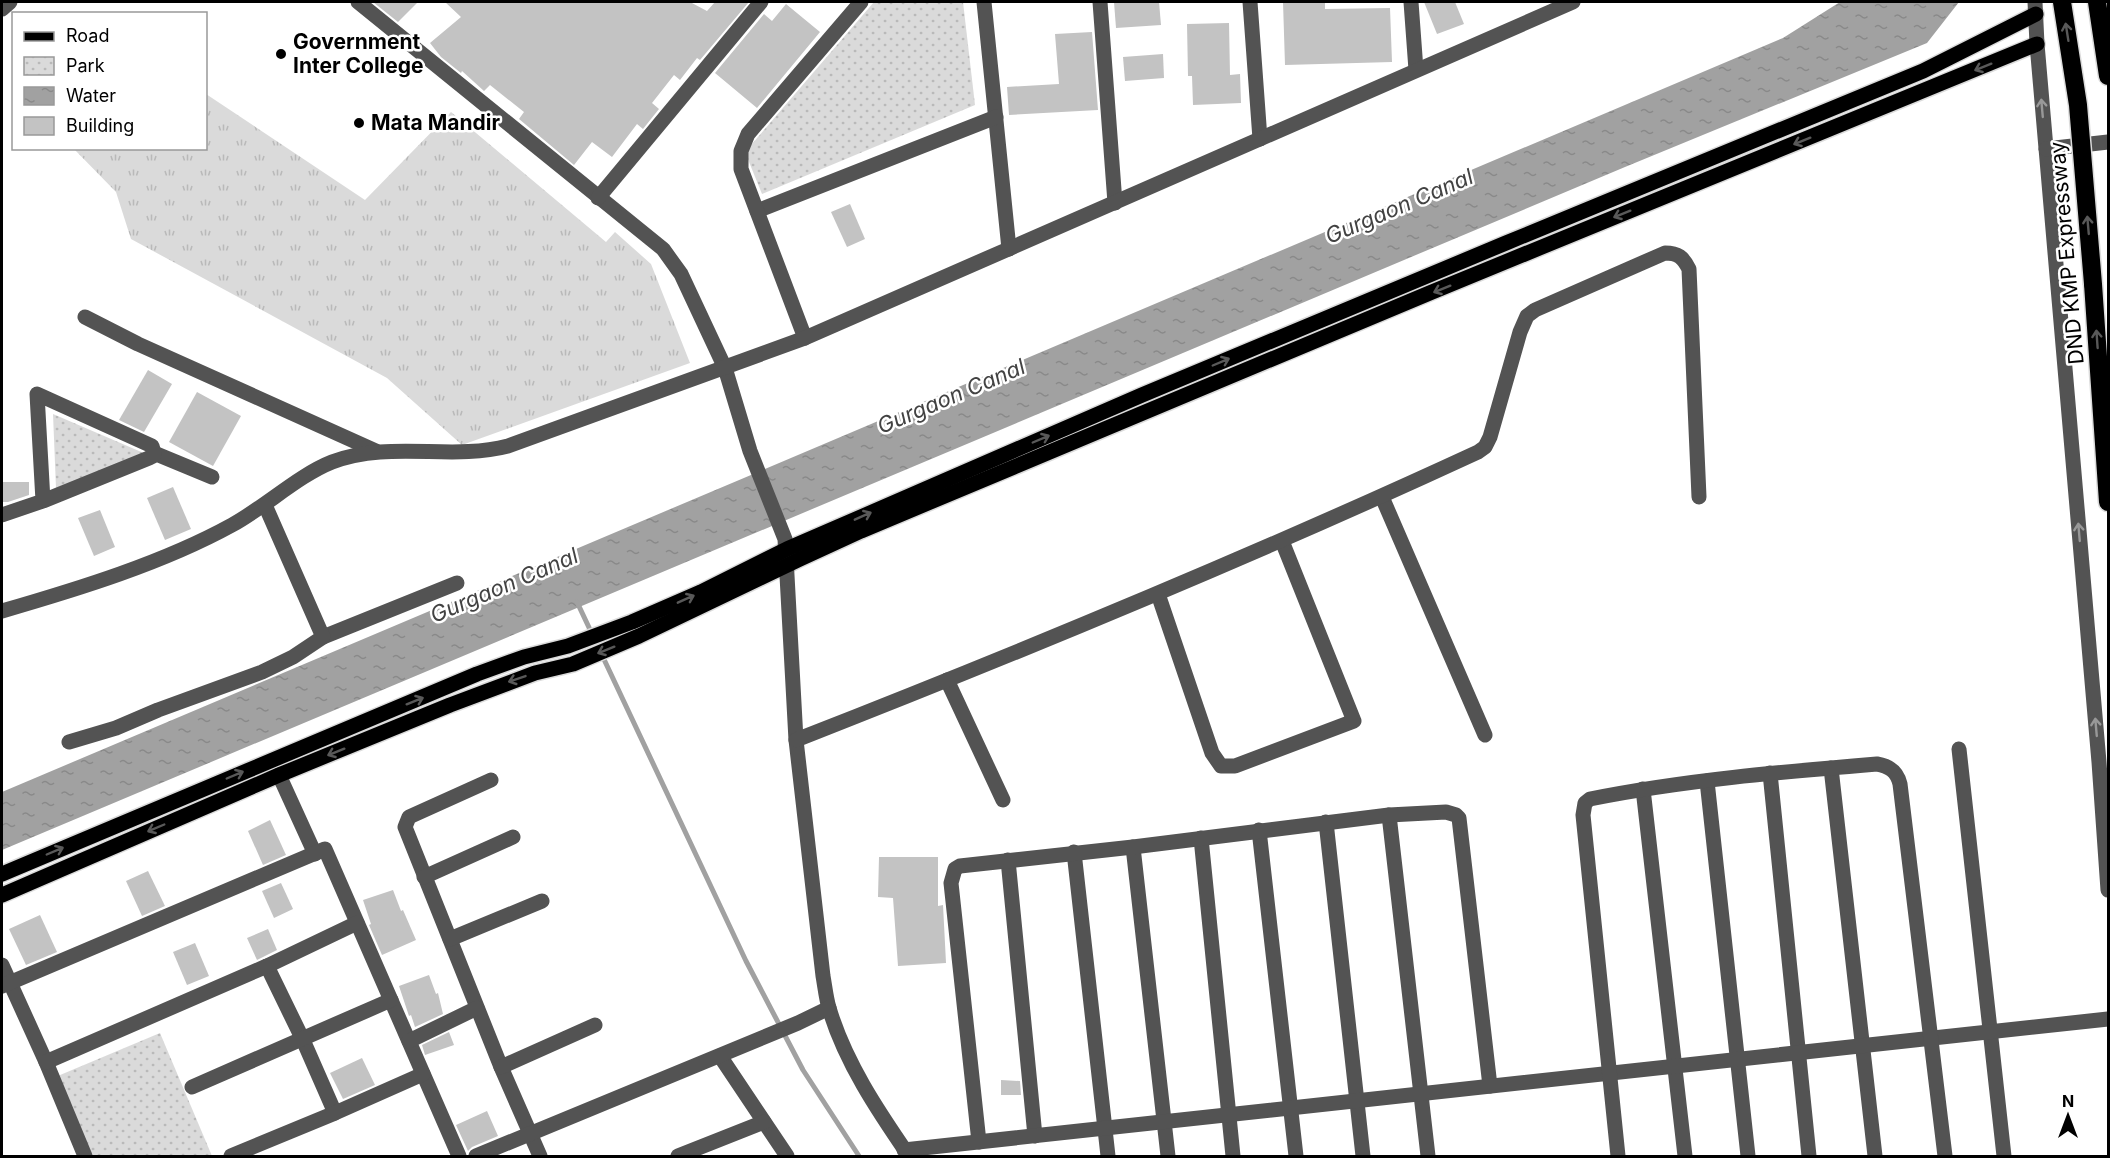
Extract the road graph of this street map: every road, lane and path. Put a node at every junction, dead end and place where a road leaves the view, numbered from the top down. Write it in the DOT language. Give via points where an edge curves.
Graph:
graph roads {
  1 [pos="10,2"];
  2 [pos="358,2"];
  3 [pos="761,2"];
  4 [pos="861,2"];
  5 [pos="984,2"];
  6 [pos="1100,2"];
  7 [pos="1250,2"];
  8 [pos="1412,2"];
  9 [pos="1573,2"];
  10 [pos="2062,2"];
  11 [pos="2097,2"];
  12 [pos="2036,8"];
  13 [pos="2,9"];
  14 [pos="2037,44"];
  15 [pos="1416,70"];
  16 [pos="2109,76"];
  17 [pos="996,117"];
  18 [pos="1260,139"];
  19 [pos="2109,142"];
  20 [pos="2046,149"];
  21 [pos="598,198"];
  22 [pos="1115,203"];
  23 [pos="757,211"];
  24 [pos="1009,249"];
  25 [pos="85,317"];
  26 [pos="805,338"];
  27 [pos="725,368"];
  28 [pos="377,452"];
  29 [pos="154,453"];
  30 [pos="212,477"];
  31 [pos="1382,497"];
  32 [pos="1699,497"];
  33 [pos="43,501"];
  34 [pos="2109,502"];
  35 [pos="265,505"];
  36 [pos="2,515"];
  37 [pos="1282,541"];
  38 [pos="787,549"];
  39 [pos="787,565"];
  40 [pos="457,583"];
  41 [pos="1158,594"];
  42 [pos="2,611"];
  43 [pos="323,637"];
  44 [pos="947,680"];
  45 [pos="1485,735"];
  46 [pos="796,740"];
  47 [pos="69,742"];
  48 [pos="1959,748"];
  49 [pos="1831,768"];
  50 [pos="1770,773"];
  51 [pos="279,775"];
  52 [pos="491,780"];
  53 [pos="1707,781"];
  54 [pos="1643,789"];
  55 [pos="1003,800"];
  56 [pos="1389,815"];
  57 [pos="1326,822"];
  58 [pos="1259,830"];
  59 [pos="513,837"];
  60 [pos="1200,838"];
  61 [pos="1133,847"];
  62 [pos="1074,852"];
  63 [pos="315,854"];
  64 [pos="1008,860"];
  65 [pos="2,874"];
  66 [pos="424,877"];
  67 [pos="2109,890"];
  68 [pos="2,895"];
  69 [pos="542,901"];
  70 [pos="357,922"];
  71 [pos="450,939"];
  72 [pos="2,965"];
  73 [pos="267,966"];
  74 [pos="5,984"];
  75 [pos="391,1000"];
  76 [pos="477,1008"];
  77 [pos="830,1008"];
  78 [pos="2109,1019"];
  79 [pos="595,1025"];
  80 [pos="1990,1032"];
  81 [pos="1929,1039"];
  82 [pos="303,1040"];
  83 [pos="408,1041"];
  84 [pos="1862,1046"];
  85 [pos="1798,1053"];
  86 [pos="720,1056"];
  87 [pos="1738,1059"];
  88 [pos="46,1062"];
  89 [pos="501,1066"];
  90 [pos="1675,1066"];
  91 [pos="1609,1073"];
  92 [pos="423,1074"];
  93 [pos="1490,1086"];
  94 [pos="192,1087"];
  95 [pos="1420,1093"];
  96 [pos="1357,1100"];
  97 [pos="1291,1107"];
  98 [pos="335,1113"];
  99 [pos="1228,1115"];
  100 [pos="1164,1121"];
  101 [pos="764,1122"];
  102 [pos="1105,1128"];
  103 [pos="531,1134"];
  104 [pos="1035,1136"];
  105 [pos="979,1142"];
  106 [pos="907,1153"];
  107 [pos="85,1156"];
  108 [pos="231,1156"];
  109 [pos="459,1156"];
  110 [pos="476,1156"];
  111 [pos="540,1156"];
  112 [pos="678,1156"];
  113 [pos="787,1156"];
  114 [pos="1108,1156"];
  115 [pos="1168,1156"];
  116 [pos="1233,1156"];
  117 [pos="1296,1156"];
  118 [pos="1363,1156"];
  119 [pos="1428,1156"];
  120 [pos="1618,1156"];
  121 [pos="1685,1156"];
  122 [pos="1748,1156"];
  123 [pos="1809,1156"];
  124 [pos="1875,1156"];
  125 [pos="1945,1156"];
  126 [pos="2004,1156"];
  1 -- 13 [label="street"];
  2 -- 21 [label="street"];
  3 -- 21 [label="street"];
  4 -- 23 [label="street" via="748,134 741,151 741,169"];
  5 -- 17 [label="street"];
  6 -- 22 [label="street"];
  7 -- 18 [label="street"];
  8 -- 15 [label="street"];
  9 -- 15 [label="street"];
  34 -- 10 [label="highway, DND KMP Expressway, one-way, bridge" via="2078,105"];
  11 -- 16 [label="highway"];
  12 -- 14 [label="street"];
  38 -- 12 [label="main road, one-way" via="1142,395 1923,71"];
  20 -- 14 [label="street, one-way"];
  14 -- 39 [label="main road, one-way" via="1443,288"];
  15 -- 18 [label="street"];
  17 -- 23 [label="street"];
  17 -- 24 [label="street"];
  18 -- 22 [label="street"];
  19 -- 20 [label="street"];
  67 -- 20 [label="street, one-way"];
  21 -- 27 [label="street" via="669,257 681,274"];
  22 -- 24 [label="street"];
  23 -- 26 [label="street"];
  24 -- 26 [label="street"];
  25 -- 28 [label="street"];
  26 -- 27 [label="street"];
  27 -- 28 [label="street" via="496,449"];
  27 -- 38 [label="street"];
  28 -- 35 [label="street" via="333,462"];
  29 -- 30 [label="street"];
  29 -- 33 [label="street"];
  29 -- 33 [label="street" via="152,446 37,394"];
  31 -- 32 [label="street" via="1485,447 1527,316 1665,253 1684,258 1689,268"];
  31 -- 37 [label="street"];
  31 -- 45 [label="street"];
  33 -- 36 [label="street"];
  35 -- 42 [label="street" via="202,540 125,571"];
  35 -- 43 [label="street"];
  37 -- 41 [label="street"];
  37 -- 41 [label="street" via="1354,721 1235,766 1221,766 1212,753"];
  38 -- 39 [label="street"];
  65 -- 38 [label="main road, one-way" via="477,674 632,622"];
  39 -- 46 [label="street"];
  39 -- 51 [label="main road, one-way" via="573,664 484,691"];
  40 -- 43 [label="street"];
  41 -- 44 [label="street"];
  43 -- 47 [label="street" via="262,672 117,728"];
  44 -- 46 [label="street"];
  44 -- 55 [label="street"];
  46 -- 77 [label="street"];
  48 -- 80 [label="street"];
  49 -- 50 [label="street"];
  49 -- 81 [label="street" via="1877,764 1891,768 1899,777"];
  49 -- 84 [label="street"];
  50 -- 53 [label="street"];
  50 -- 85 [label="street"];
  51 -- 63 [label="street"];
  51 -- 68 [label="main road, one-way"];
  52 -- 66 [label="street" via="406,820 405,831"];
  53 -- 54 [label="street"];
  53 -- 87 [label="street"];
  54 -- 90 [label="street"];
  54 -- 91 [label="street" via="1590,799 1583,808"];
  56 -- 57 [label="street"];
  56 -- 93 [label="street" via="1446,812 1459,818"];
  56 -- 95 [label="street"];
  57 -- 58 [label="street"];
  57 -- 96 [label="street"];
  58 -- 60 [label="street"];
  58 -- 97 [label="street"];
  59 -- 66 [label="street"];
  60 -- 61 [label="street"];
  60 -- 99 [label="street"];
  61 -- 62 [label="street"];
  61 -- 100 [label="street"];
  62 -- 64 [label="street"];
  62 -- 102 [label="street"];
  63 -- 70 [label="street" via="325,849"];
  63 -- 74 [label="street"];
  64 -- 104 [label="street"];
  64 -- 105 [label="street" via="960,866 953,872 951,883"];
  66 -- 71 [label="street"];
  69 -- 71 [label="street"];
  70 -- 73 [label="street"];
  70 -- 75 [label="street"];
  71 -- 76 [label="street"];
  72 -- 74 [label="street"];
  73 -- 82 [label="street"];
  73 -- 88 [label="street"];
  74 -- 88 [label="street"];
  75 -- 82 [label="street"];
  75 -- 83 [label="street"];
  76 -- 83 [label="street"];
  76 -- 89 [label="street"];
  77 -- 86 [label="street"];
  77 -- 106 [label="street" via="856,1070"];
  78 -- 80 [label="street"];
  79 -- 89 [label="street"];
  80 -- 81 [label="street"];
  80 -- 126 [label="street"];
  81 -- 84 [label="street"];
  81 -- 125 [label="street"];
  82 -- 94 [label="street"];
  82 -- 98 [label="street"];
  83 -- 92 [label="street"];
  84 -- 85 [label="street"];
  84 -- 124 [label="street"];
  85 -- 87 [label="street"];
  85 -- 123 [label="street"];
  86 -- 101 [label="street"];
  86 -- 103 [label="street"];
  87 -- 90 [label="street"];
  87 -- 122 [label="street"];
  88 -- 107 [label="street"];
  89 -- 103 [label="street"];
  90 -- 91 [label="street"];
  90 -- 121 [label="street"];
  91 -- 93 [label="street"];
  91 -- 120 [label="street"];
  92 -- 98 [label="street"];
  92 -- 109 [label="street"];
  93 -- 95 [label="street"];
  95 -- 96 [label="street"];
  95 -- 119 [label="street"];
  96 -- 97 [label="street"];
  96 -- 118 [label="street"];
  97 -- 99 [label="street"];
  97 -- 117 [label="street"];
  98 -- 108 [label="street"];
  99 -- 100 [label="street"];
  99 -- 116 [label="street"];
  100 -- 102 [label="street"];
  100 -- 115 [label="street"];
  101 -- 112 [label="street"];
  101 -- 113 [label="street"];
  102 -- 104 [label="street"];
  102 -- 114 [label="street"];
  103 -- 110 [label="street"];
  103 -- 111 [label="street"];
  104 -- 105 [label="street"];
  105 -- 106 [label="street"];
}
